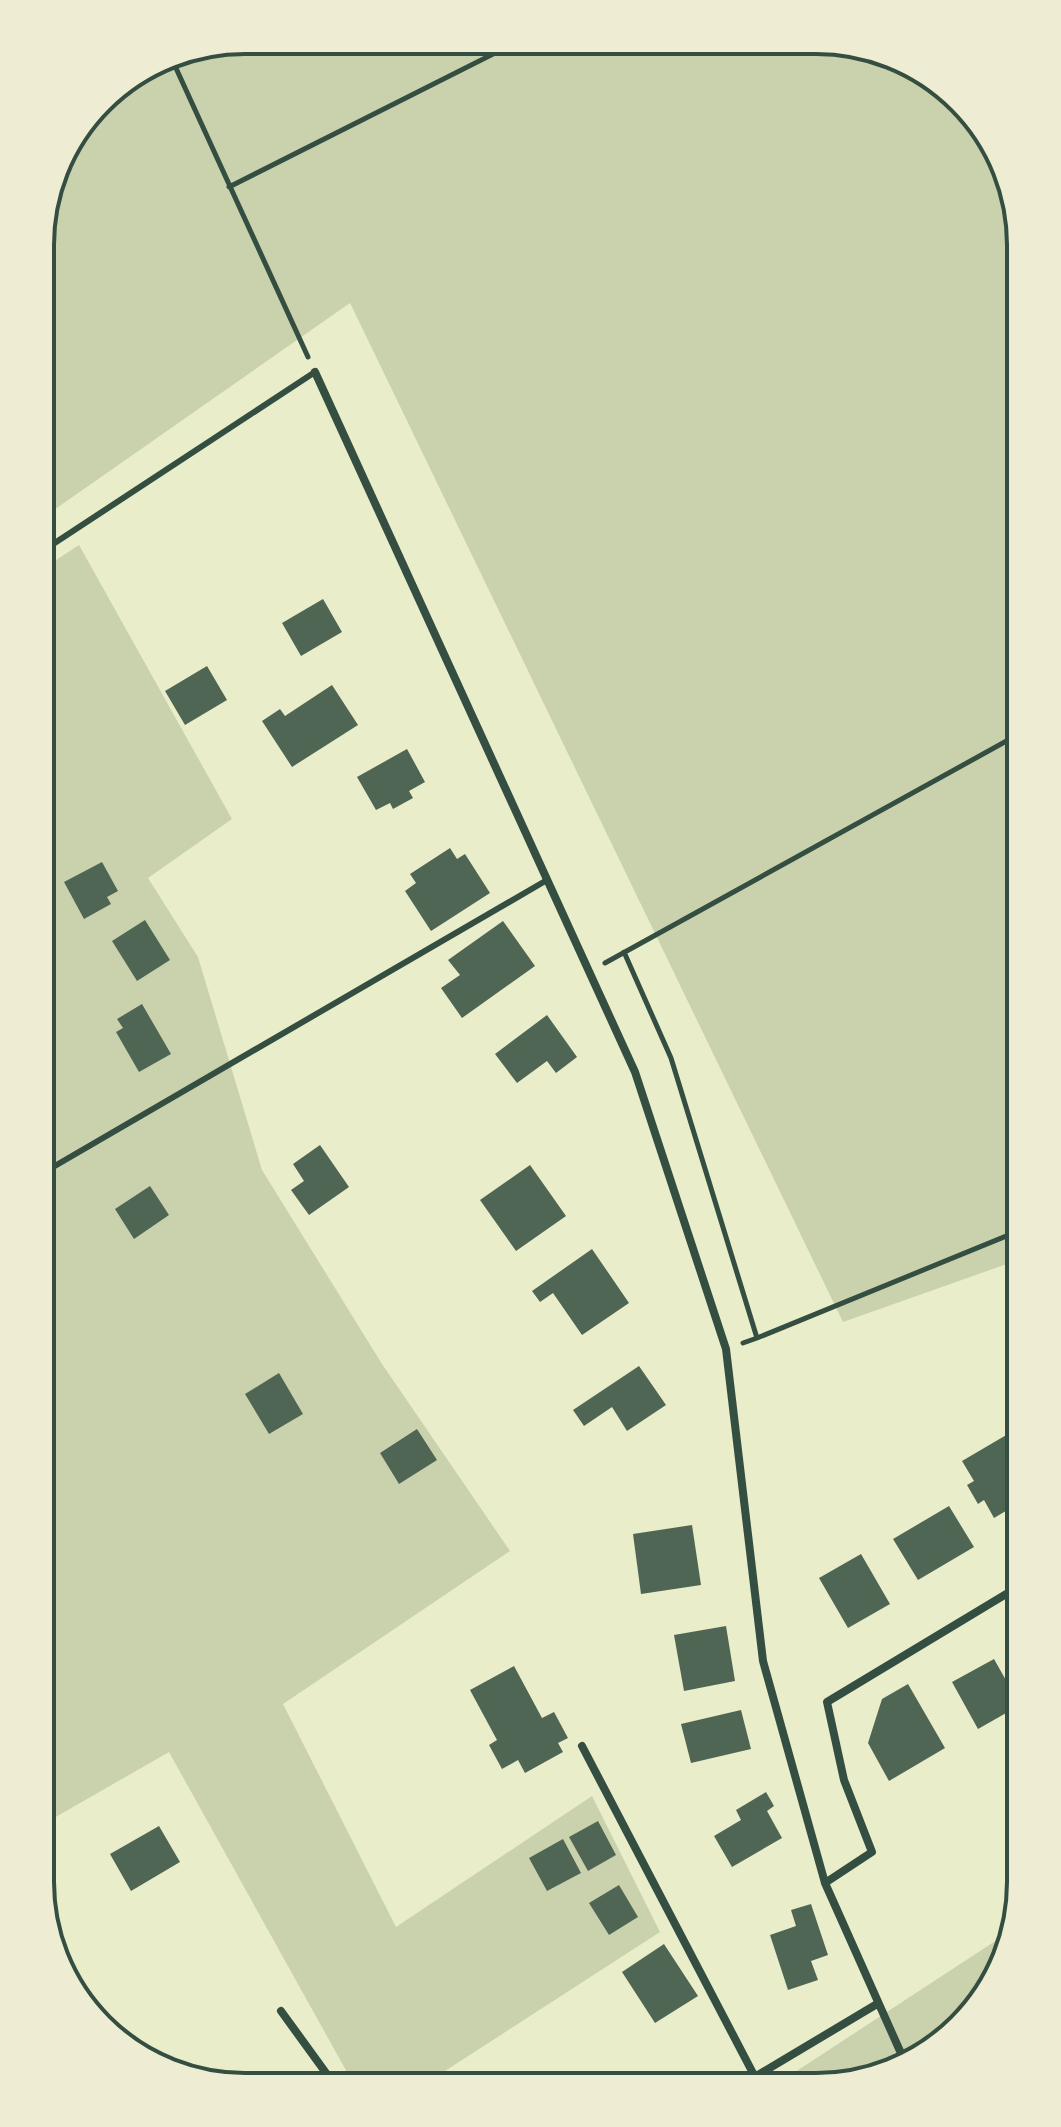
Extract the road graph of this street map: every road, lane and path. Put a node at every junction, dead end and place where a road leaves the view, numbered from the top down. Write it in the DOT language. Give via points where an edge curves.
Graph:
graph roads {
  1 [pos="493,54"];
  2 [pos="176,68"];
  3 [pos="229,187"];
  4 [pos="315,372"];
  5 [pos="54,543"];
  6 [pos="1007,741"];
  7 [pos="547,880"];
  8 [pos="54,1166"];
  9 [pos="1007,1236"];
  10 [pos="757,1338"];
  11 [pos="726,1349"];
  12 [pos="1007,1593"];
  13 [pos="582,1746"];
  14 [pos="825,1883"];
  15 [pos="877,2004"];
  16 [pos="281,2011"];
  17 [pos="901,2053"];
  18 [pos="326,2073"];
  19 [pos="751,2073"];
  20 [pos="762,2073"];
  1 -- 3 [label="path"];
  2 -- 3 [label="path"];
  3 -- 4 [label="path"];
  4 -- 5 [label="lane"];
  4 -- 7 [label="street"];
  6 -- 10 [label="path" via="624,952 671,1058"];
  7 -- 8 [label="lane"];
  7 -- 11 [label="street" via="635,1072"];
  9 -- 10 [label="path"];
  10 -- 11 [label="path"];
  11 -- 14 [label="street" via="763,1661"];
  12 -- 14 [label="street" via="827,1702 844,1780 872,1852"];
  13 -- 19 [label="street"];
  14 -- 15 [label="street"];
  15 -- 17 [label="street"];
  15 -- 20 [label="street"];
  16 -- 18 [label="street"];
}
